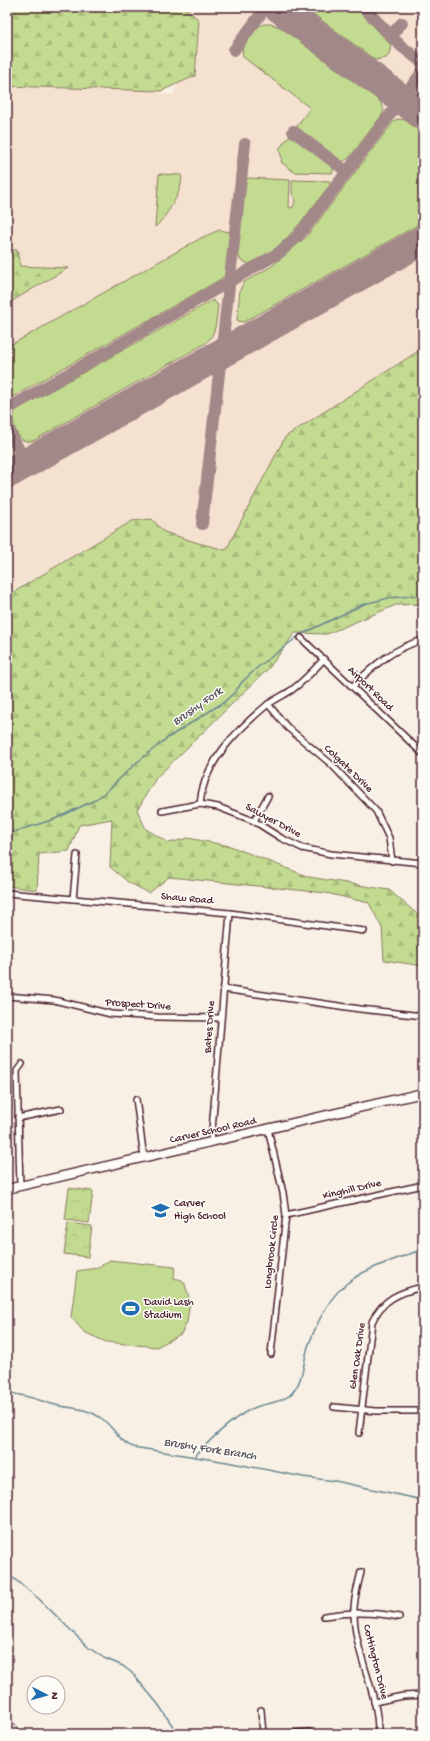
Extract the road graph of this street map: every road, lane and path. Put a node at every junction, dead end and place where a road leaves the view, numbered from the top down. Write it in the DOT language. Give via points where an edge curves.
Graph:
graph roads {
  1 [pos="302,638"];
  2 [pos="423,640"];
  3 [pos="324,659"];
  4 [pos="353,686"];
  5 [pos="268,704"];
  6 [pos="423,754"];
  7 [pos="268,796"];
  8 [pos="200,804"];
  9 [pos="162,811"];
  10 [pos="254,821"];
  11 [pos="77,855"];
  12 [pos="392,861"];
  13 [pos="423,863"];
  14 [pos="7,893"];
  15 [pos="73,899"];
  16 [pos="230,913"];
  17 [pos="364,931"];
  18 [pos="223,989"];
  19 [pos="7,996"];
  20 [pos="423,1016"];
  21 [pos="220,1018"];
  22 [pos="22,1064"];
  23 [pos="423,1093"];
  24 [pos="136,1099"];
  25 [pos="61,1108"];
  26 [pos="18,1118"];
  27 [pos="268,1129"];
  28 [pos="211,1142"];
  29 [pos="144,1158"];
  30 [pos="423,1185"];
  31 [pos="20,1187"];
  32 [pos="7,1190"];
  33 [pos="286,1215"];
  34 [pos="423,1287"];
  35 [pos="271,1354"];
  36 [pos="334,1407"];
  37 [pos="361,1410"];
  38 [pos="423,1411"];
  39 [pos="359,1434"];
  40 [pos="361,1572"];
  41 [pos="353,1613"];
  42 [pos="324,1616"];
  43 [pos="399,1617"];
  44 [pos="423,1694"];
  45 [pos="374,1702"];
  46 [pos="261,1710"];
  47 [pos="7,1724"];
  48 [pos="309,1732"];
  49 [pos="16,1734"];
  50 [pos="263,1734"];
  51 [pos="284,1734"];
  52 [pos="378,1734"];
  1 -- 3 [label="street, Airport Road"];
  2 -- 4 [label="street" via="385,657"];
  3 -- 4 [label="street, Airport Road"];
  3 -- 5 [label="street" via="292,690"];
  4 -- 6 [label="street, Airport Road"];
  5 -- 8 [label="street" via="234,737 215,760 202,788"];
  5 -- 12 [label="street, Colgate Drive" via="288,728 331,764 376,811 388,835"];
  7 -- 10 [label="street"];
  8 -- 9 [label="street, Sawyer Drive"];
  8 -- 10 [label="street, Sawyer Drive" via="218,807"];
  10 -- 12 [label="street, Sawyer Drive" via="302,848"];
  11 -- 15 [label="street"];
  12 -- 13 [label="street, Sawyer Drive"];
  14 -- 15 [label="street, Shaw Road"];
  15 -- 16 [label="street, Shaw Road"];
  16 -- 17 [label="street, Shaw Road"];
  16 -- 18 [label="street, Bates Drive"];
  18 -- 20 [label="street"];
  18 -- 21 [label="street, Bates Drive"];
  19 -- 21 [label="street, Prospect Drive" via="54,1000 111,1014"];
  21 -- 28 [label="street, Bates Drive"];
  22 -- 26 [label="street" via="17,1071"];
  23 -- 27 [label="main road, Carver School Road"];
  24 -- 29 [label="street"];
  25 -- 26 [label="street"];
  26 -- 31 [label="street"];
  27 -- 28 [label="main road, Carver School Road"];
  27 -- 33 [label="street, Longbrook Circle"];
  28 -- 29 [label="main road, Carver School Road"];
  29 -- 31 [label="main road, Carver School Road"];
  30 -- 33 [label="street, Kinghill Drive"];
  31 -- 32 [label="main road, Carver School Road"];
  33 -- 35 [label="street, Longbrook Circle"];
  34 -- 37 [label="street, Glen Oak Drive" via="396,1295 376,1313 370,1330"];
  36 -- 37 [label="street"];
  37 -- 38 [label="street"];
  37 -- 39 [label="street, Glen Oak Drive"];
  40 -- 41 [label="street, Cottington Drive"];
  41 -- 42 [label="street"];
  41 -- 43 [label="street"];
  41 -- 45 [label="street, Cottington Drive" via="361,1657"];
  44 -- 45 [label="street"];
  45 -- 52 [label="street, Cottington Drive"];
  46 -- 50 [label="street"];
  47 -- 49 [label="main road"];
  48 -- 51 [label="street"];
}
